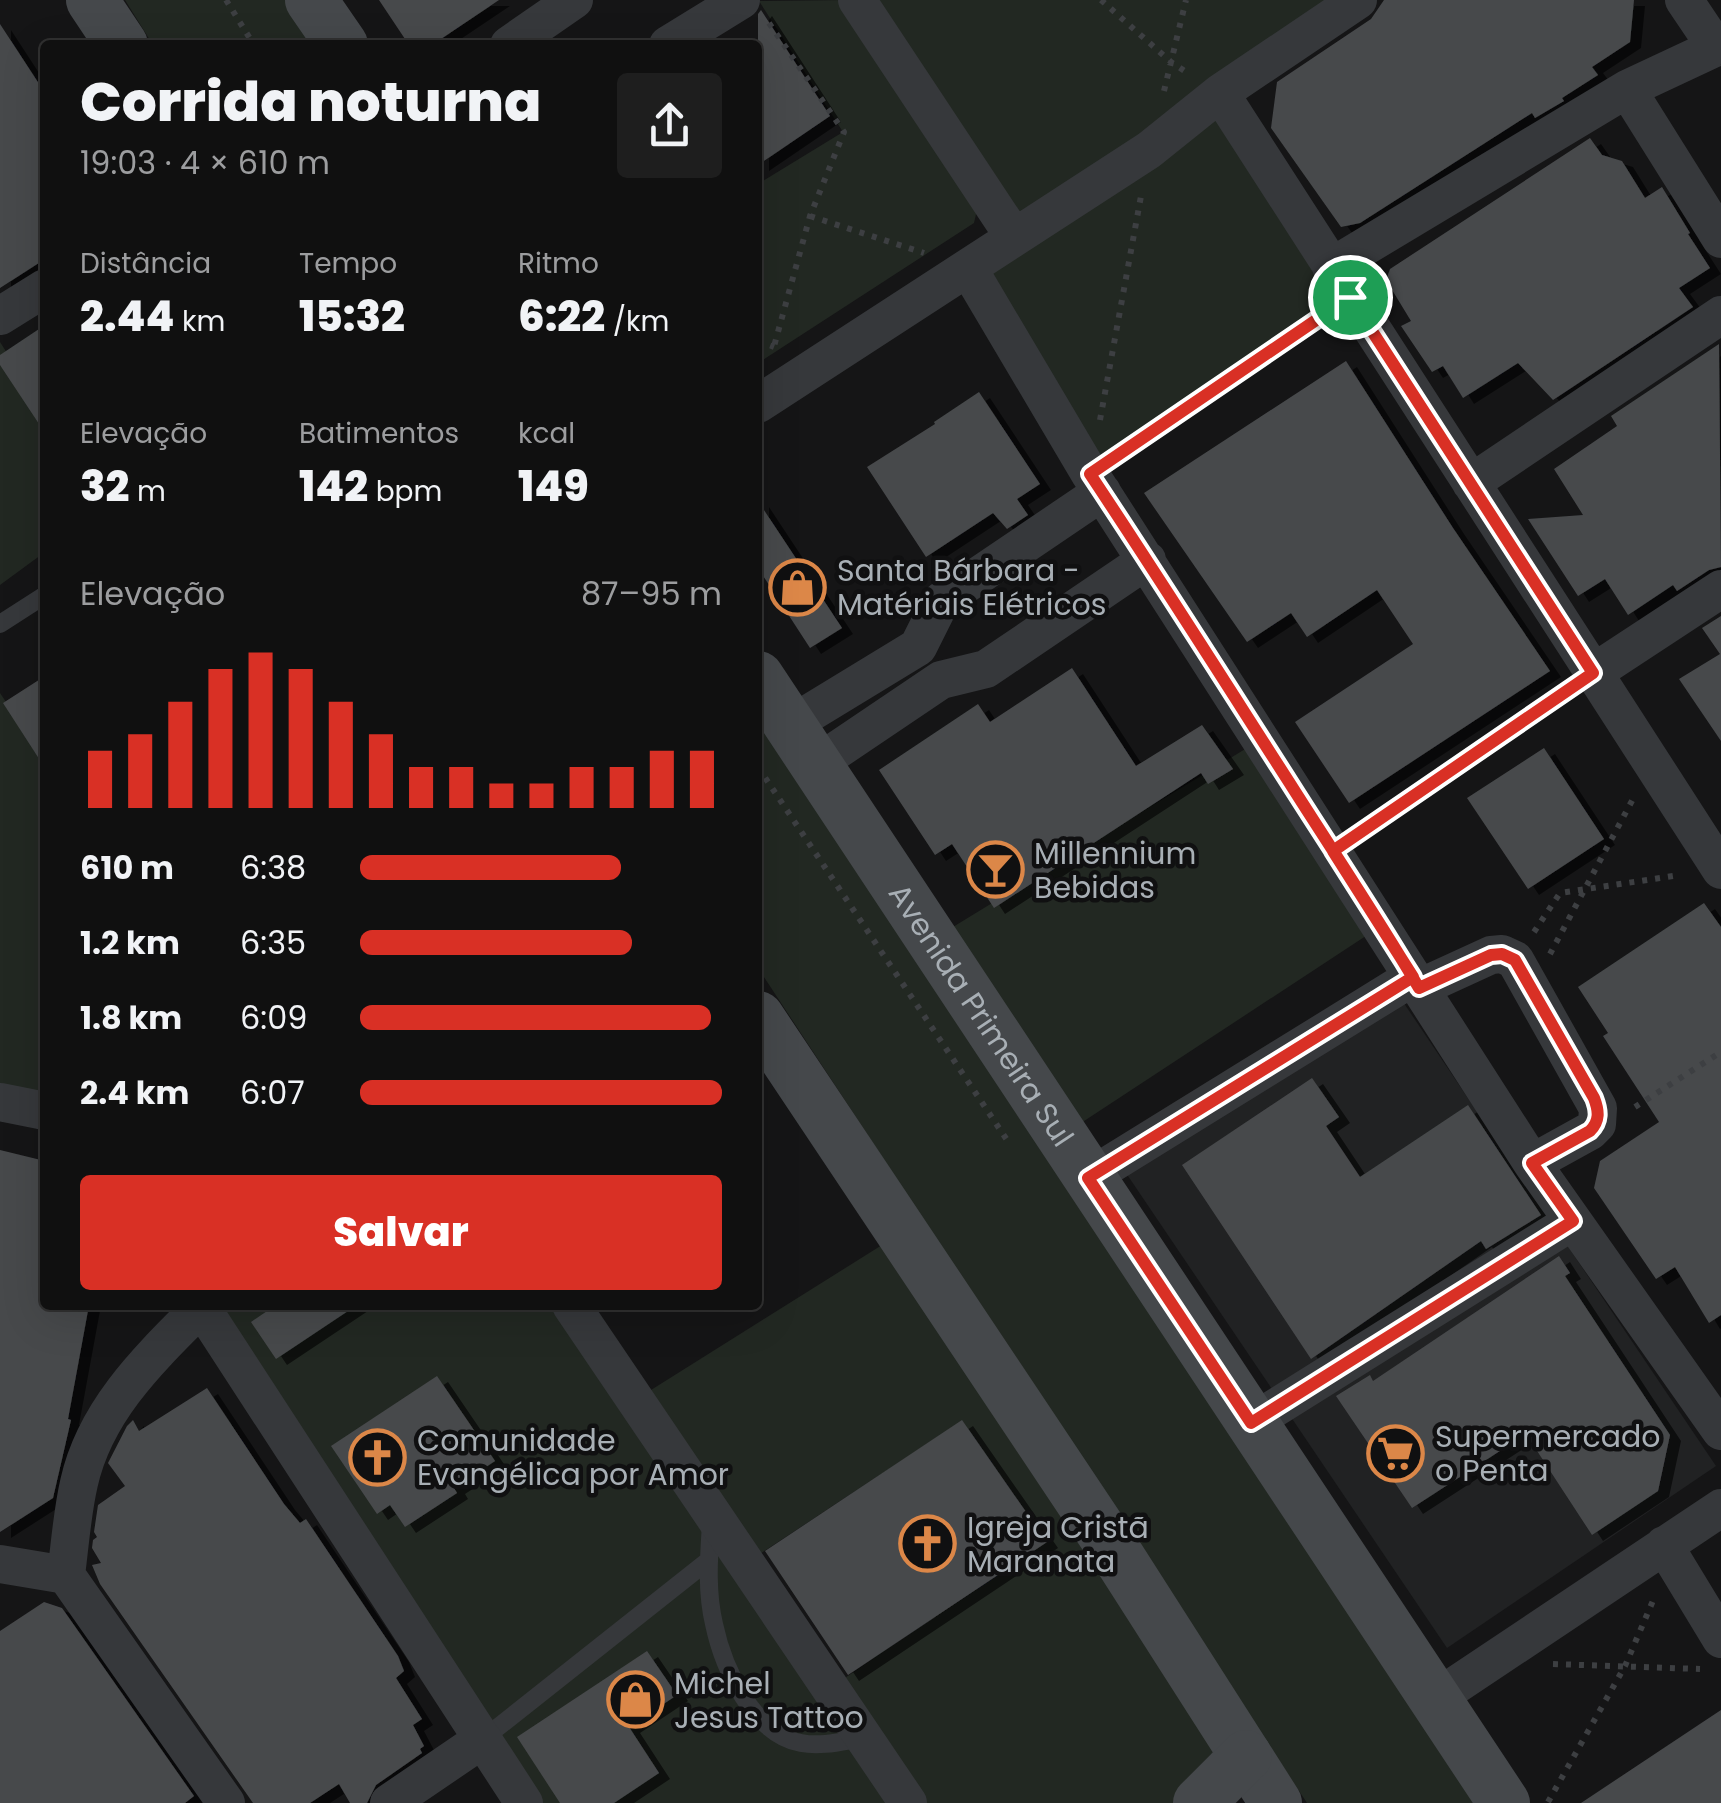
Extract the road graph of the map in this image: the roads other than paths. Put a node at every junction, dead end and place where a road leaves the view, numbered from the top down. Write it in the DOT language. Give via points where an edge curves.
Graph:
graph roads {
  1 [pos="92,0"];
  2 [pos="311,0"];
  3 [pos="574,0"];
  4 [pos="857,0"];
  5 [pos="1358,0"];
  6 [pos="1684,0"];
  7 [pos="752,7"];
  8 [pos="119,40"];
  9 [pos="339,40"];
  10 [pos="516,40"];
  11 [pos="679,40"];
  12 [pos="1718,46"];
  13 [pos="1627,88"];
  14 [pos="1220,94"];
  15 [pos="1014,237"];
  16 [pos="1721,238"];
  17 [pos="968,268"];
  18 [pos="1341,282"];
  19 [pos="40,291"];
  20 [pos="1721,315"];
  21 [pos="0,316"];
  22 [pos="763,400"];
  23 [pos="1096,483"];
  24 [pos="1471,483"];
  25 [pos="1147,560"];
  26 [pos="1721,589"];
  27 [pos="40,598"];
  28 [pos="0,624"];
  29 [pos="918,648"];
  30 [pos="1593,673"];
  31 [pos="941,680"];
  32 [pos="762,682"];
  33 [pos="802,745"];
  34 [pos="1707,872"];
  35 [pos="1416,982"];
  36 [pos="762,1023"];
  37 [pos="0,1102"];
  38 [pos="40,1110"];
  39 [pos="1532,1163"];
  40 [pos="1088,1178"];
  41 [pos="1573,1221"];
  42 [pos="198,1310"];
  43 [pos="205,1310"];
  44 [pos="574,1310"];
  45 [pos="1251,1423"];
  46 [pos="1721,1431"];
  47 [pos="1721,1508"];
  48 [pos="712,1514"];
  49 [pos="1668,1552"];
  50 [pos="709,1560"];
  51 [pos="0,1564"];
  52 [pos="66,1575"];
  53 [pos="1711,1654"];
  54 [pos="1435,1698"];
  55 [pos="864,1738"];
  56 [pos="483,1739"];
  57 [pos="1257,1788"];
  58 [pos="226,1803"];
  59 [pos="389,1803"];
  60 [pos="524,1803"];
  61 [pos="908,1803"];
  62 [pos="1199,1803"];
  63 [pos="1504,1803"];
  1 -- 8 [label="main road"];
  2 -- 9 [label="main road"];
  3 -- 10 [label="street"];
  4 -- 15 [label="street"];
  5 -- 14 [label="street"];
  6 -- 12 [label="street"];
  7 -- 11 [label="street"];
  12 -- 13 [label="street"];
  13 -- 16 [label="street"];
  13 -- 18 [label="street"];
  14 -- 15 [label="street" via="1150,150"];
  14 -- 18 [label="street"];
  15 -- 17 [label="street"];
  17 -- 22 [label="street"];
  17 -- 23 [label="street"];
  18 -- 24 [label="street"];
  19 -- 21 [label="street"];
  20 -- 24 [label="street"];
  23 -- 25 [label="street"];
  23 -- 29 [label="street" via="941,601"];
  24 -- 30 [label="street"];
  25 -- 31 [label="street" via="986,670"];
  25 -- 35 [label="street"];
  26 -- 30 [label="street"];
  27 -- 28 [label="lane"];
  29 -- 31 [label="street"];
  29 -- 33 [label="street"];
  30 -- 34 [label="street"];
  31 -- 33 [label="street"];
  32 -- 33 [label="main road, Avenida Primeira Sul"];
  33 -- 40 [label="main road, Avenida Primeira Sul"];
  35 -- 39 [label="street"];
  35 -- 39 [label="street" via="1502,954 1524,974 1598,1108 1597,1124 1584,1136"];
  35 -- 40 [label="street"];
  36 -- 57 [label="main road" via="1120,1559"];
  37 -- 38 [label="street"];
  39 -- 41 [label="street"];
  40 -- 45 [label="main road, Avenida Primeira Sul"];
  41 -- 45 [label="street"];
  41 -- 46 [label="street"];
  42 -- 52 [label="street" via="130,1378 109,1411 79,1481"];
  43 -- 56 [label="street"];
  44 -- 48 [label="street"];
  45 -- 54 [label="main road, Avenida Primeira Sul"];
  47 -- 49 [label="street"];
  48 -- 50 [label="lane"];
  48 -- 55 [label="street"];
  49 -- 53 [label="street"];
  49 -- 54 [label="street"];
  50 -- 55 [label="lane" via="714,1625 753,1710 773,1732 800,1743"];
  50 -- 56 [label="lane"];
  51 -- 52 [label="street"];
  52 -- 58 [label="street"];
  54 -- 63 [label="main road, Avenida Primeira Sul"];
  55 -- 61 [label="street"];
  56 -- 59 [label="street"];
  56 -- 60 [label="street"];
  57 -- 62 [label="main road"];
}
